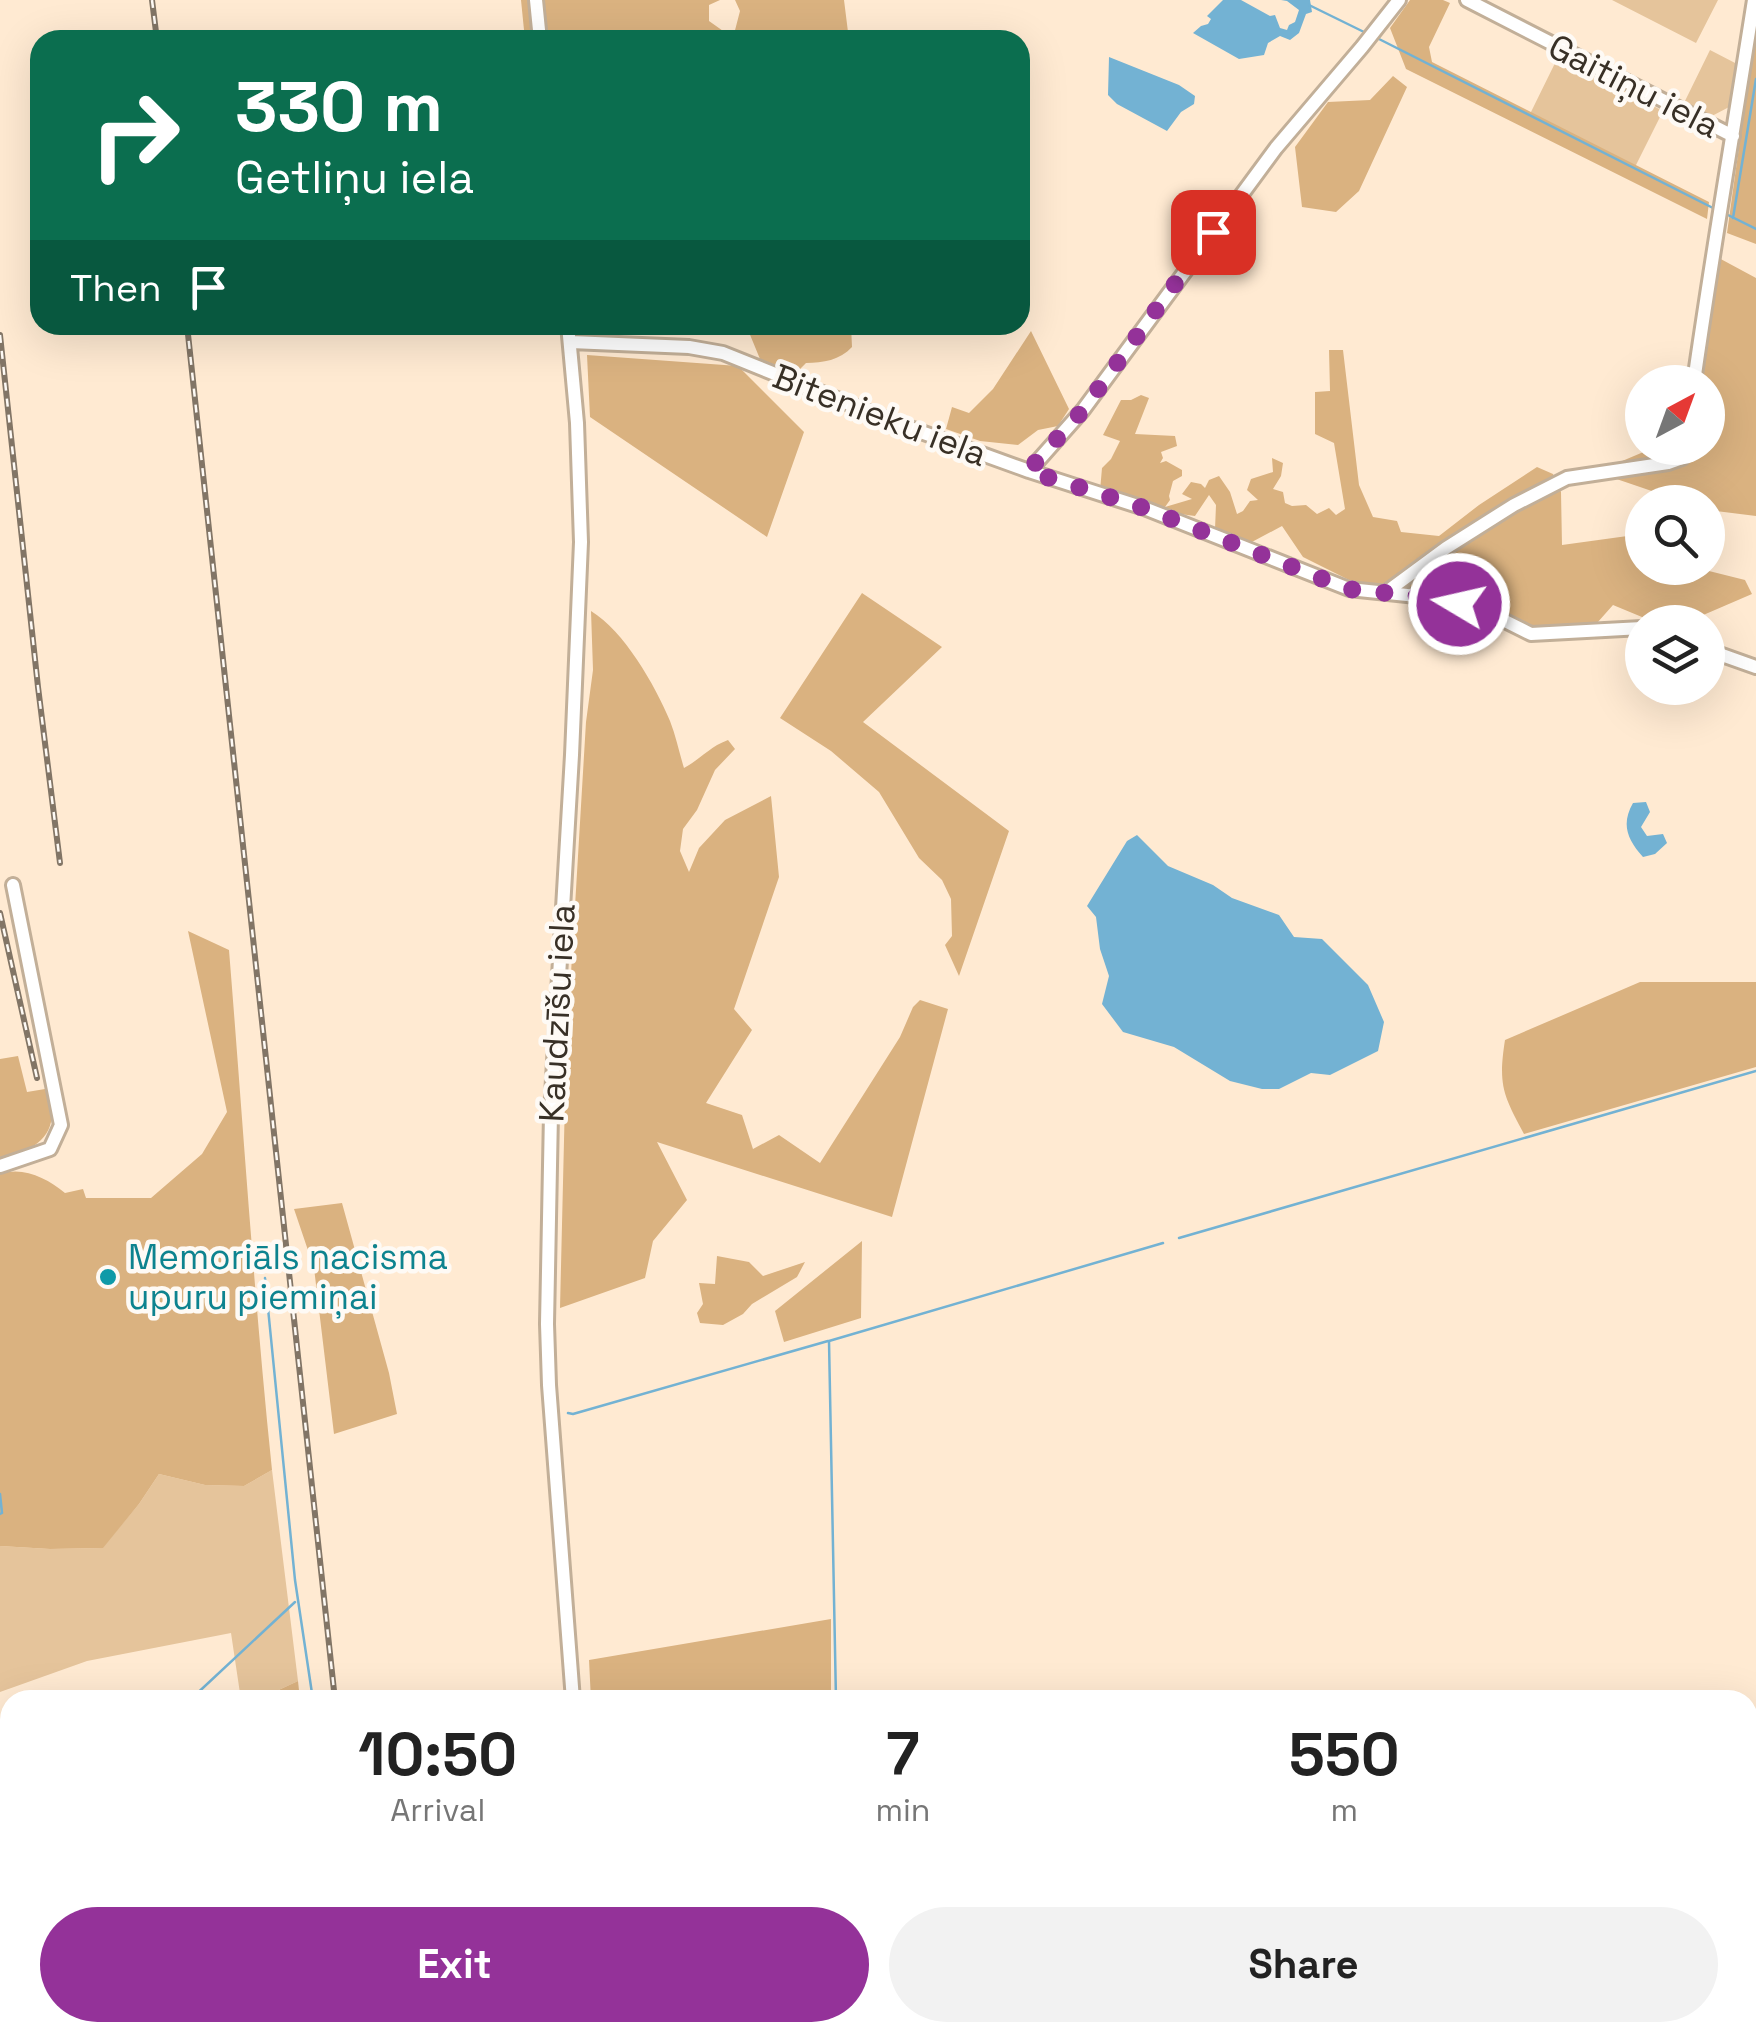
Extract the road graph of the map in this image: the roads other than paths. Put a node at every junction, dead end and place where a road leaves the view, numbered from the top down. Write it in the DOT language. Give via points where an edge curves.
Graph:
graph roads {
  1 [pos="536,0"];
  2 [pos="1399,0"];
  3 [pos="1466,0"];
  4 [pos="1754,0"];
  5 [pos="539,30"];
  6 [pos="1733,136"];
  7 [pos="570,335"];
  8 [pos="571,342"];
  9 [pos="1697,365"];
  10 [pos="1655,465"];
  11 [pos="1028,471"];
  12 [pos="1385,593"];
  13 [pos="1625,629"];
  14 [pos="1725,656"];
  15 [pos="1756,667"];
  16 [pos="14,885"];
  17 [pos="0,1166"];
  18 [pos="572,1690"];
  1 -- 5 [label="street"];
  2 -- 11 [label="street" via="1299,119 1083,410"];
  3 -- 6 [label="street, Gaitiņu iela"];
  4 -- 6 [label="street, Gaitiņu iela"];
  6 -- 9 [label="street"];
  7 -- 8 [label="street, Kaudzīšu iela"];
  8 -- 11 [label="street, Bitenieku iela" via="723,353"];
  8 -- 18 [label="street, Kaudzīšu iela" via="581,542 551,1113 547,1324"];
  10 -- 12 [label="street" via="1567,478 1514,505"];
  11 -- 12 [label="street, Bitenieku iela" via="1144,508 1348,589"];
  12 -- 13 [label="street, Bitenieku iela" via="1481,609 1530,634"];
  14 -- 15 [label="street"];
  16 -- 17 [label="street" via="61,1124 50,1149"];
}
